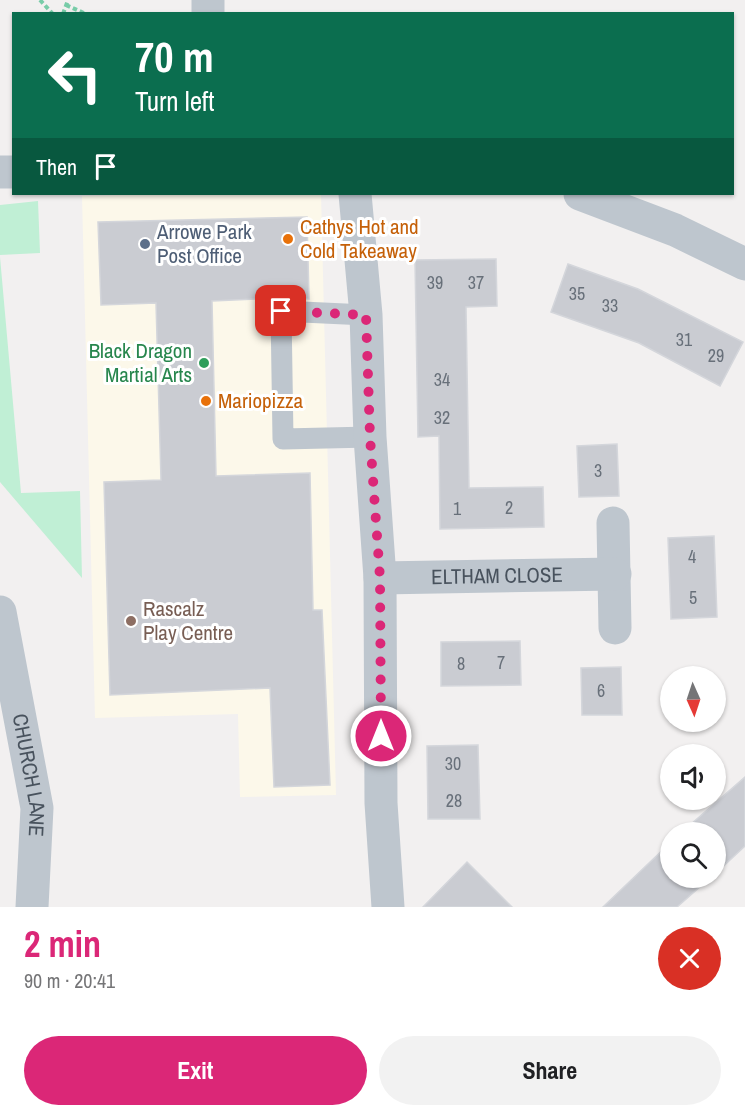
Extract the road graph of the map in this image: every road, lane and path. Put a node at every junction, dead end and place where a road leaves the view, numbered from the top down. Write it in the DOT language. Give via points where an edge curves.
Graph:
graph roads {
  1 [pos="40,0"];
  2 [pos="68,0"];
  3 [pos="66,5"];
  4 [pos="51,12"];
  5 [pos="64,12"];
  6 [pos="82,12"];
  7 [pos="355,195"];
  8 [pos="583,195"];
  9 [pos="745,264"];
  10 [pos="366,315"];
  11 [pos="370,437"];
  12 [pos="613,523"];
  13 [pos="615,574"];
  14 [pos="380,578"];
  15 [pos="0,612"];
  16 [pos="615,628"];
  17 [pos="32,907"];
  18 [pos="388,907"];
  1 -- 4 [label="path"];
  2 -- 3 [label="path"];
  3 -- 5 [label="path"];
  3 -- 6 [label="path"];
  7 -- 10 [label="street"];
  8 -- 9 [label="street" via="675,230"];
  10 -- 11 [label="street"];
  10 -- 11 [label="lane" via="281,311 284,439"];
  11 -- 14 [label="street"];
  12 -- 13 [label="street"];
  13 -- 14 [label="street, ELTHAM CLOSE"];
  13 -- 16 [label="street"];
  14 -- 18 [label="street" via="381,803"];
  15 -- 17 [label="street, CHURCH LANE" via="38,808"];
}
